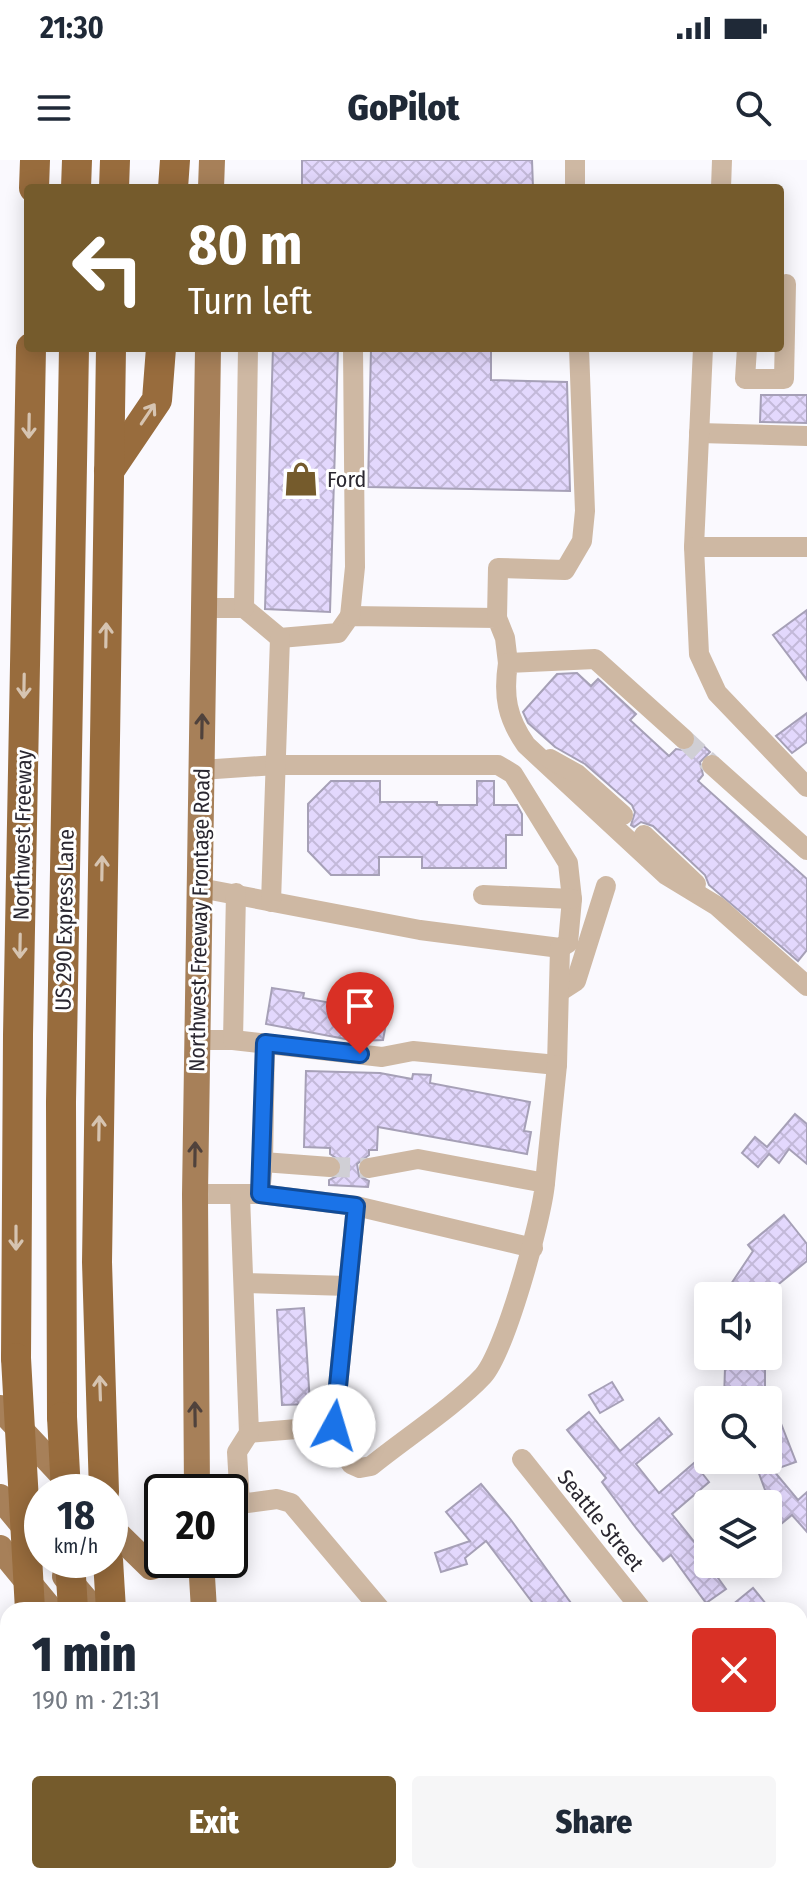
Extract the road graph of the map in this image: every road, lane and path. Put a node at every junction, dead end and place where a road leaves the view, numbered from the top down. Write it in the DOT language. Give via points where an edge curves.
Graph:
graph roads {
  1 [pos="35,160"];
  2 [pos="77,160"];
  3 [pos="115,160"];
  4 [pos="175,160"];
  5 [pos="212,160"];
  6 [pos="575,160"];
  7 [pos="722,160"];
  8 [pos="34,184"];
  9 [pos="76,184"];
  10 [pos="114,184"];
  11 [pos="173,184"];
  12 [pos="211,184"];
  13 [pos="575,184"];
  14 [pos="721,184"];
  15 [pos="791,284"];
  16 [pos="31,352"];
  17 [pos="74,352"];
  18 [pos="111,352"];
  19 [pos="161,352"];
  20 [pos="208,352"];
  21 [pos="248,352"];
  22 [pos="353,352"];
  23 [pos="579,352"];
  24 [pos="703,352"];
  25 [pos="747,352"];
  26 [pos="699,433"];
  27 [pos="807,436"];
  28 [pos="109,471"];
  29 [pos="694,547"];
  30 [pos="807,547"];
  31 [pos="204,608"];
  32 [pos="244,608"];
  33 [pos="350,616"];
  34 [pos="497,618"];
  35 [pos="280,638"];
  36 [pos="508,663"];
  37 [pos="684,739"];
  38 [pos="526,745"];
  39 [pos="276,765"];
  40 [pos="712,765"];
  41 [pos="201,770"];
  42 [pos="807,787"];
  43 [pos="623,815"];
  44 [pos="644,835"];
  45 [pos="807,850"];
  46 [pos="606,886"];
  47 [pos="200,888"];
  48 [pos="236,893"];
  49 [pos="483,895"];
  50 [pos="572,899"];
  51 [pos="271,902"];
  52 [pos="717,906"];
  53 [pos="560,948"];
  54 [pos="807,986"];
  55 [pos="559,992"];
  56 [pos="197,1040"];
  57 [pos="233,1040"];
  58 [pos="265,1043"];
  59 [pos="557,1065"];
  60 [pos="17,1160"];
  61 [pos="263,1162"];
  62 [pos="330,1167"];
  63 [pos="369,1168"];
  64 [pos="545,1183"];
  65 [pos="195,1194"];
  66 [pos="250,1195"];
  67 [pos="0,1201"];
  68 [pos="356,1206"];
  69 [pos="533,1248"];
  70 [pos="246,1283"];
  71 [pos="348,1286"];
  72 [pos="0,1408"];
  73 [pos="334,1426"];
  74 [pos="249,1433"];
  75 [pos="522,1459"];
  76 [pos="61,1474"];
  77 [pos="65,1474"];
  78 [pos="103,1474"];
  79 [pos="196,1474"];
  80 [pos="0,1497"];
  81 [pos="24,1526"];
  82 [pos="128,1545"];
  83 [pos="0,1548"];
  84 [pos="144,1560"];
  85 [pos="67,1578"];
  86 [pos="71,1578"];
  87 [pos="109,1578"];
  88 [pos="202,1578"];
  89 [pos="30,1602"];
  90 [pos="44,1602"];
  91 [pos="73,1602"];
  92 [pos="87,1602"];
  93 [pos="111,1602"];
  94 [pos="204,1602"];
  95 [pos="374,1602"];
  96 [pos="636,1602"];
  1 -- 8 [label="highway"];
  2 -- 9 [label="highway"];
  3 -- 10 [label="highway"];
  4 -- 11 [label="highway"];
  5 -- 12 [label="main road"];
  6 -- 13 [label="street"];
  7 -- 14 [label="street"];
  15 -- 25 [label="street" via="784,379 745,379"];
  16 -- 60 [label="highway, Northwest Freeway, one-way"];
  17 -- 77 [label="highway, US 290 Express Lane, bridge" via="61,1102"];
  18 -- 28 [label="highway"];
  28 -- 19 [label="highway, one-way" via="157,400"];
  20 -- 31 [label="main road, Northwest Freeway Frontage Road"];
  21 -- 32 [label="street"];
  22 -- 33 [label="street" via="355,567"];
  23 -- 34 [label="street" via="582,541 565,570 498,568"];
  24 -- 26 [label="street"];
  26 -- 27 [label="street"];
  26 -- 29 [label="street"];
  78 -- 28 [label="highway, one-way" via="97,1262"];
  29 -- 30 [label="street"];
  29 -- 42 [label="street" via="699,654 717,693"];
  31 -- 32 [label="street"];
  41 -- 31 [label="main road, Northwest Freeway Frontage Road, one-way"];
  32 -- 35 [label="street"];
  33 -- 34 [label="street"];
  33 -- 35 [label="street" via="338,633"];
  34 -- 36 [label="street"];
  35 -- 39 [label="street"];
  36 -- 37 [label="street" via="595,659"];
  36 -- 38 [label="street" via="505,704"];
  38 -- 43 [label="street" via="577,774"];
  38 -- 52 [label="street" via="666,875"];
  39 -- 41 [label="street"];
  39 -- 50 [label="street" via="498,765 513,774 568,863"];
  39 -- 51 [label="street"];
  40 -- 45 [label="street"];
  41 -- 47 [label="main road, Northwest Freeway Frontage Road"];
  44 -- 52 [label="street"];
  46 -- 55 [label="street" via="576,981"];
  47 -- 48 [label="street"];
  47 -- 56 [label="main road, Northwest Freeway Frontage Road"];
  48 -- 51 [label="street"];
  48 -- 57 [label="street"];
  49 -- 50 [label="street"];
  50 -- 53 [label="street" via="568,943"];
  51 -- 53 [label="street" via="420,930"];
  52 -- 54 [label="street"];
  53 -- 55 [label="street"];
  55 -- 59 [label="street"];
  56 -- 57 [label="street"];
  65 -- 56 [label="main road, Northwest Freeway Frontage Road, one-way"];
  57 -- 58 [label="street"];
  58 -- 59 [label="street" via="382,1057 413,1051"];
  58 -- 61 [label="street"];
  59 -- 64 [label="street"];
  60 -- 67 [label="highway"];
  60 -- 89 [label="highway, Northwest Freeway, one-way, bridge" via="16,1358"];
  61 -- 62 [label="street"];
  61 -- 66 [label="street"];
  63 -- 64 [label="street" via="418,1159"];
  64 -- 69 [label="street"];
  65 -- 66 [label="street"];
  79 -- 65 [label="main road, Northwest Freeway Frontage Road, one-way"];
  66 -- 68 [label="street"];
  66 -- 70 [label="street"];
  68 -- 69 [label="street"];
  68 -- 71 [label="street"];
  69 -- 73 [label="street" via="483,1376 371,1466 351,1464"];
  70 -- 71 [label="street"];
  70 -- 74 [label="street"];
  71 -- 73 [label="street"];
  72 -- 76 [label="main road"];
  73 -- 74 [label="street"];
  74 -- 95 [label="street" via="237,1452 240,1504 277,1499 291,1503"];
  75 -- 96 [label="street, Seattle Street"];
  80 -- 81 [label="main road"];
  82 -- 84 [label="main road"];
  83 -- 90 [label="main road"];
  85 -- 92 [label="main road"];
  86 -- 91 [label="highway, bridge"];
  87 -- 93 [label="highway"];
  88 -- 94 [label="main road"];
}
